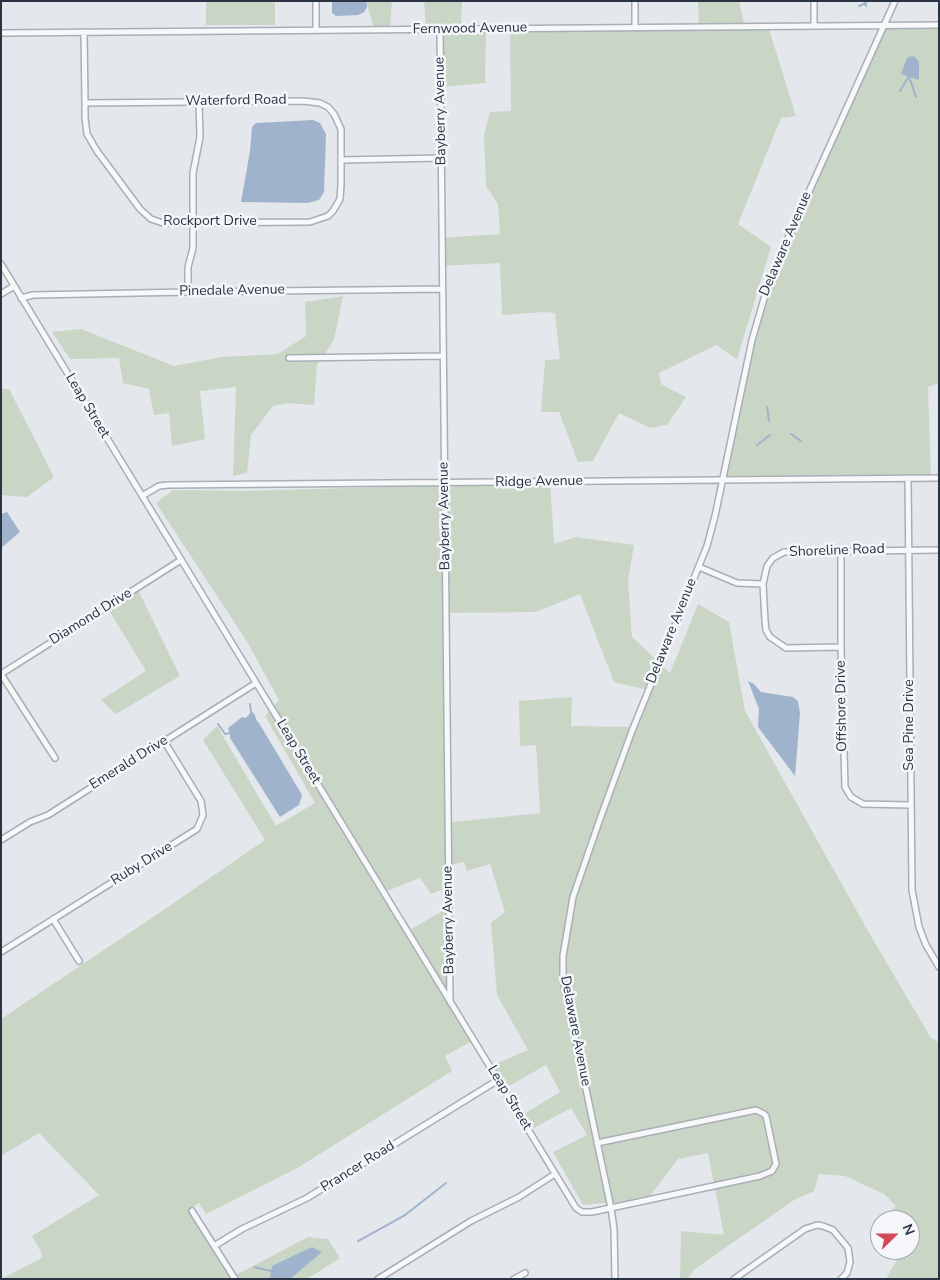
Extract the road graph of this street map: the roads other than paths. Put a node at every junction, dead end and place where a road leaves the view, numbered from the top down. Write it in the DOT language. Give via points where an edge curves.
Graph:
graph roads {
  1 [pos="316,1"];
  2 [pos="635,1"];
  3 [pos="814,1"];
  4 [pos="895,1"];
  5 [pos="884,24"];
  6 [pos="939,25"];
  7 [pos="814,26"];
  8 [pos="635,27"];
  9 [pos="440,29"];
  10 [pos="316,30"];
  11 [pos="84,32"];
  12 [pos="1,33"];
  13 [pos="199,102"];
  14 [pos="85,103"];
  15 [pos="441,158"];
  16 [pos="341,160"];
  17 [pos="193,223"];
  18 [pos="1,264"];
  19 [pos="14,286"];
  20 [pos="442,289"];
  21 [pos="188,292"];
  22 [pos="1,294"];
  23 [pos="22,298"];
  24 [pos="443,356"];
  25 [pos="289,358"];
  26 [pos="908,478"];
  27 [pos="939,478"];
  28 [pos="723,479"];
  29 [pos="444,483"];
  30 [pos="142,496"];
  31 [pos="908,550"];
  32 [pos="939,550"];
  33 [pos="841,551"];
  34 [pos="181,560"];
  35 [pos="699,567"];
  36 [pos="763,584"];
  37 [pos="841,647"];
  38 [pos="1,674"];
  39 [pos="256,683"];
  40 [pos="164,741"];
  41 [pos="55,758"];
  42 [pos="910,805"];
  43 [pos="1,840"];
  44 [pos="53,919"];
  45 [pos="1,952"];
  46 [pos="79,961"];
  47 [pos="939,967"];
  48 [pos="450,1002"];
  49 [pos="498,1080"];
  50 [pos="597,1143"];
  51 [pos="555,1174"];
  52 [pos="611,1208"];
  53 [pos="192,1212"];
  54 [pos="214,1246"];
  55 [pos="525,1273"];
  56 [pos="235,1279"];
  57 [pos="378,1279"];
  58 [pos="514,1279"];
  59 [pos="615,1279"];
  60 [pos="734,1279"];
  61 [pos="841,1279"];
  1 -- 10 [label="street"];
  2 -- 8 [label="street"];
  3 -- 7 [label="street"];
  4 -- 5 [label="street, Delaware Avenue"];
  5 -- 6 [label="street, Fernwood Avenue"];
  5 -- 7 [label="street, Fernwood Avenue"];
  5 -- 28 [label="street, Delaware Avenue" via="767,286 752,340"];
  7 -- 8 [label="street, Fernwood Avenue"];
  8 -- 9 [label="street, Fernwood Avenue"];
  9 -- 10 [label="street, Fernwood Avenue"];
  9 -- 15 [label="street, Bayberry Avenue"];
  10 -- 11 [label="street, Fernwood Avenue"];
  11 -- 12 [label="street, Fernwood Avenue"];
  11 -- 14 [label="street, Rockport Drive"];
  13 -- 14 [label="street, Waterford Road"];
  13 -- 16 [label="street, Waterford Road" via="320,103 331,110 339,123"];
  13 -- 17 [label="street" via="200,139 192,173"];
  14 -- 17 [label="street, Rockport Drive" via="89,138 142,212 161,223"];
  15 -- 16 [label="street"];
  15 -- 20 [label="street, Bayberry Avenue"];
  16 -- 17 [label="street, Rockport Drive" via="340,199 334,211 321,219 310,222"];
  17 -- 21 [label="street"];
  18 -- 19 [label="street, Leap Street"];
  19 -- 22 [label="street"];
  19 -- 23 [label="street, Leap Street"];
  20 -- 21 [label="street, Pinedale Avenue"];
  20 -- 24 [label="street, Bayberry Avenue"];
  21 -- 23 [label="street, Pinedale Avenue" via="33,295"];
  23 -- 30 [label="street, Leap Street"];
  24 -- 25 [label="street"];
  24 -- 29 [label="street, Bayberry Avenue"];
  26 -- 27 [label="street, Ridge Avenue"];
  26 -- 28 [label="street, Ridge Avenue"];
  26 -- 31 [label="street, Sea Pine Drive"];
  28 -- 29 [label="street, Ridge Avenue"];
  28 -- 35 [label="street, Delaware Avenue"];
  29 -- 30 [label="street, Ridge Avenue" via="168,485 159,486"];
  29 -- 48 [label="street, Bayberry Avenue"];
  30 -- 34 [label="street, Leap Street"];
  31 -- 32 [label="street, Shoreline Road"];
  31 -- 33 [label="street, Shoreline Road"];
  31 -- 42 [label="street, Sea Pine Drive"];
  33 -- 36 [label="street, Shoreline Road" via="778,554 766,566"];
  33 -- 37 [label="street, Offshore Drive"];
  34 -- 38 [label="street, Diamond Drive"];
  34 -- 39 [label="street, Leap Street"];
  35 -- 36 [label="street" via="737,583"];
  35 -- 50 [label="street, Delaware Avenue" via="638,714 600,818 574,897 564,946 563,980"];
  36 -- 37 [label="street, Shoreline Road" via="766,630 774,641 786,648"];
  37 -- 42 [label="street, Offshore Drive" via="844,787 851,798 864,804"];
  38 -- 41 [label="street"];
  39 -- 40 [label="street, Emerald Drive"];
  39 -- 48 [label="street, Leap Street"];
  40 -- 43 [label="street, Emerald Drive" via="46,816"];
  40 -- 44 [label="street, Ruby Drive" via="202,801 204,810 199,826"];
  42 -- 47 [label="street, Sea Pine Drive" via="914,910 926,944"];
  44 -- 45 [label="street, Ruby Drive"];
  44 -- 46 [label="street"];
  48 -- 49 [label="street, Leap Street"];
  49 -- 51 [label="street, Leap Street"];
  49 -- 54 [label="street, Prancer Road" via="308,1198"];
  50 -- 52 [label="street, Delaware Avenue"];
  50 -- 52 [label="street" via="756,1110 764,1114 774,1153 776,1164 769,1173"];
  51 -- 52 [label="street, Leap Street" via="580,1211"];
  51 -- 57 [label="street"];
  52 -- 59 [label="street, Delaware Avenue"];
  53 -- 54 [label="street"];
  54 -- 56 [label="street"];
  55 -- 58 [label="street"];
  60 -- 61 [label="street" via="811,1226 830,1228 850,1252 847,1273"];
}
